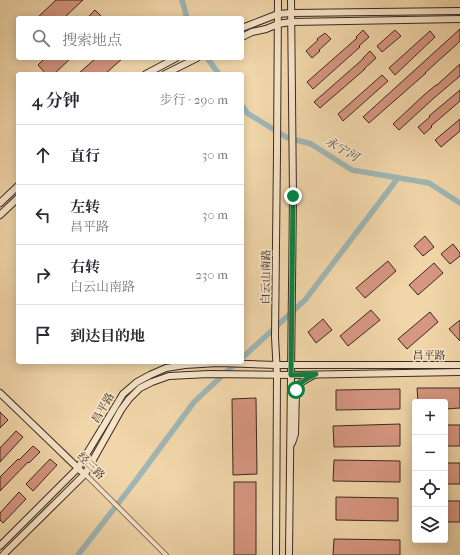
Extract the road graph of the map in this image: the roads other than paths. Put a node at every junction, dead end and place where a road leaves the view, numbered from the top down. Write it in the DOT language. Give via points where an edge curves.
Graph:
graph roads {
  1 [pos="278,0"];
  2 [pos="291,0"];
  3 [pos="460,10"];
  4 [pos="291,13"];
  5 [pos="278,14"];
  6 [pos="460,19"];
  7 [pos="292,22"];
  8 [pos="278,24"];
  9 [pos="244,27"];
  10 [pos="244,35"];
  11 [pos="172,60"];
  12 [pos="193,60"];
  13 [pos="150,72"];
  14 [pos="168,72"];
  15 [pos="16,188"];
  16 [pos="16,200"];
  17 [pos="0,203"];
  18 [pos="0,216"];
  19 [pos="202,364"];
  20 [pos="232,364"];
  21 [pos="276,365"];
  22 [pos="291,365"];
  23 [pos="460,365"];
  24 [pos="460,372"];
  25 [pos="276,374"];
  26 [pos="316,374"];
  27 [pos="291,375"];
  28 [pos="0,393"];
  29 [pos="290,448"];
  30 [pos="78,468"];
  31 [pos="85,474"];
  32 [pos="0,546"];
  33 [pos="3,555"];
  34 [pos="166,555"];
  35 [pos="276,555"];
  36 [pos="289,555"];
  1 -- 5 [label="main road, 白云山南路"];
  2 -- 4 [label="main road"];
  3 -- 4 [label="main road"];
  4 -- 5 [label="main road"];
  4 -- 7 [label="main road"];
  5 -- 8 [label="main road, 白云山南路"];
  5 -- 9 [label="main road"];
  6 -- 7 [label="main road"];
  7 -- 8 [label="main road"];
  7 -- 22 [label="main road"];
  8 -- 10 [label="main road"];
  8 -- 21 [label="main road, 白云山南路"];
  11 -- 13 [label="main road"];
  12 -- 14 [label="main road"];
  15 -- 17 [label="main road"];
  16 -- 18 [label="main road"];
  19 -- 30 [label="main road, 昌平路" via="166,368 137,382 123,394"];
  20 -- 21 [label="main road, 昌平路"];
  21 -- 22 [label="main road, 昌平路"];
  21 -- 25 [label="main road, 白云山南路"];
  22 -- 23 [label="main road, 昌平路"];
  22 -- 27 [label="main road"];
  24 -- 26 [label="main road, 昌平路"];
  25 -- 27 [label="main road, 昌平路"];
  25 -- 31 [label="main road, 昌平路" via="169,376 140,388 121,410"];
  25 -- 35 [label="main road, 白云山南路"];
  26 -- 27 [label="main road, 昌平路"];
  26 -- 29 [label="main road" via="297,387 295,434"];
  27 -- 29 [label="main road"];
  28 -- 30 [label="main road, 经三路"];
  29 -- 36 [label="main road"];
  30 -- 31 [label="main road, 经三路"];
  30 -- 32 [label="main road, 昌平路"];
  31 -- 33 [label="main road, 昌平路"];
  31 -- 34 [label="street, 经三路"];
}
